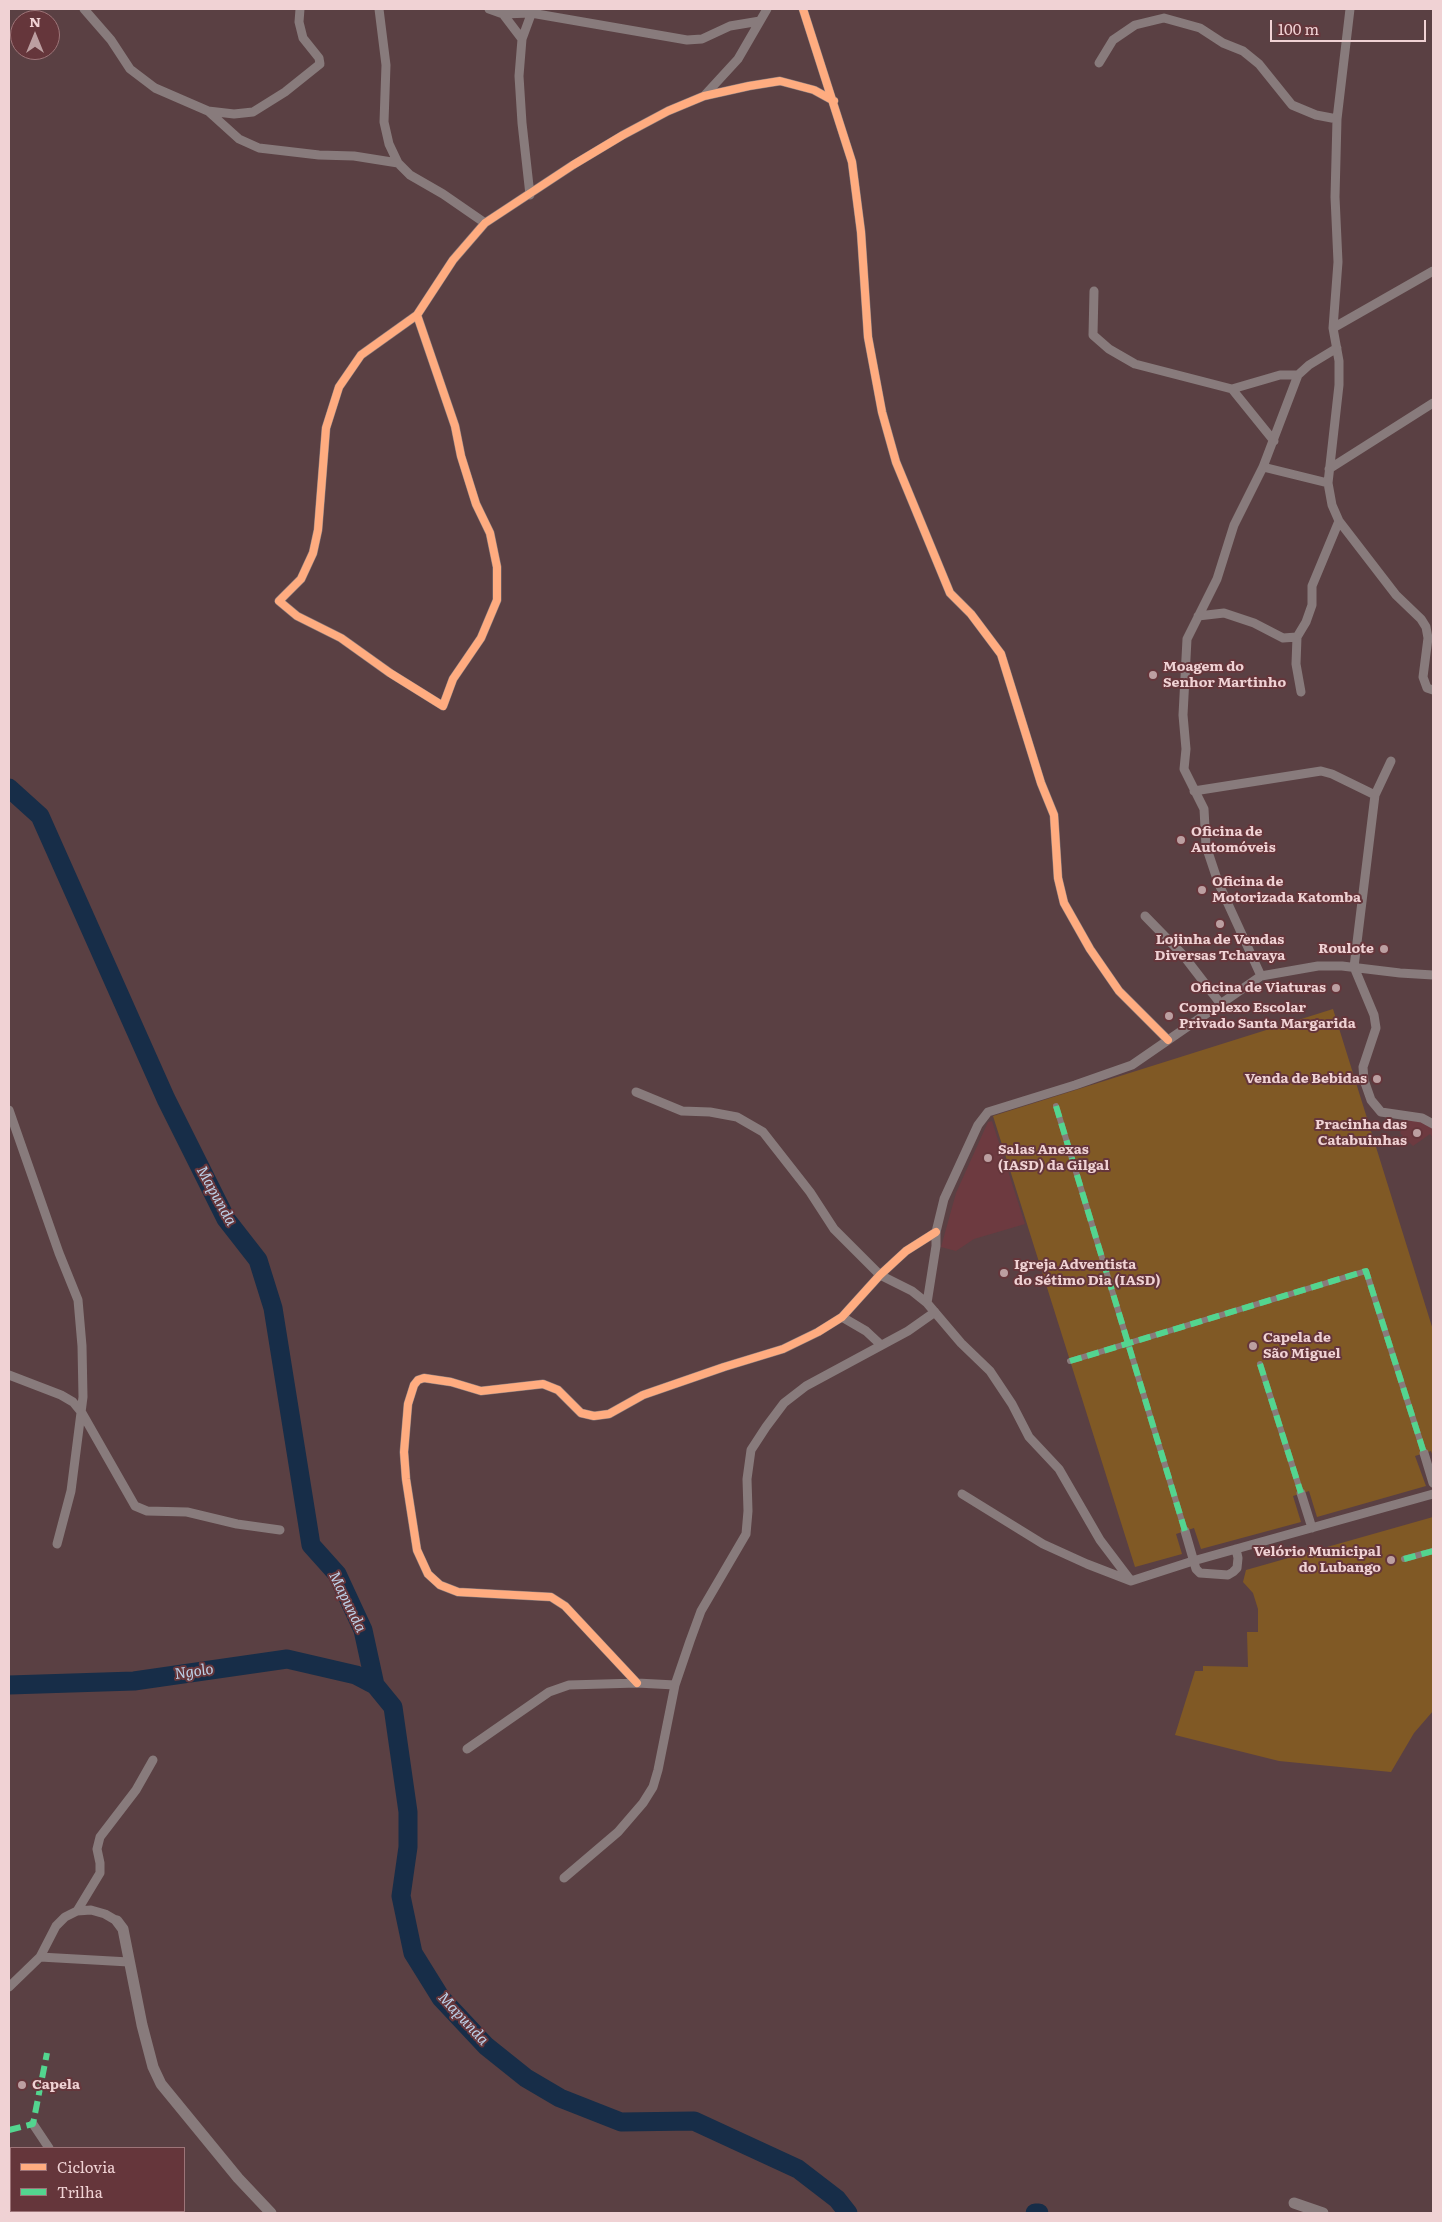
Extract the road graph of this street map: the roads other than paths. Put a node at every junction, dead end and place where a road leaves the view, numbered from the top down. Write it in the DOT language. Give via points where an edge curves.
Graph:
graph roads {
  1 [pos="84,9"];
  2 [pos="298,9"];
  3 [pos="379,9"];
  4 [pos="489,9"];
  5 [pos="767,9"];
  6 [pos="803,9"];
  7 [pos="1350,9"];
  8 [pos="532,11"];
  9 [pos="503,14"];
  10 [pos="760,21"];
  11 [pos="522,39"];
  12 [pos="1099,63"];
  13 [pos="704,96"];
  14 [pos="834,101"];
  15 [pos="208,111"];
  16 [pos="1337,118"];
  17 [pos="398,163"];
  18 [pos="530,195"];
  19 [pos="485,223"];
  20 [pos="1433,271"];
  21 [pos="1094,291"];
  22 [pos="417,315"];
  23 [pos="1333,328"];
  24 [pos="1337,348"];
  25 [pos="1298,375"];
  26 [pos="1232,389"];
  27 [pos="1433,403"];
  28 [pos="1274,441"];
  29 [pos="1263,467"];
  30 [pos="1329,470"];
  31 [pos="1328,484"];
  32 [pos="1339,521"];
  33 [pos="1198,616"];
  34 [pos="1430,628"];
  35 [pos="1297,636"];
  36 [pos="1433,690"];
  37 [pos="1301,692"];
  38 [pos="1391,762"];
  39 [pos="1194,791"];
  40 [pos="1375,795"];
  41 [pos="1145,916"];
  42 [pos="1354,967"];
  43 [pos="1433,975"];
  44 [pos="1261,976"];
  45 [pos="1220,1003"];
  46 [pos="1168,1040"];
  47 [pos="636,1092"];
  48 [pos="1056,1106"];
  49 [pos="9,1110"];
  50 [pos="1433,1124"];
  51 [pos="936,1232"];
  52 [pos="880,1275"];
  53 [pos="928,1303"];
  54 [pos="934,1312"];
  55 [pos="842,1317"];
  56 [pos="1128,1343"];
  57 [pos="881,1345"];
  58 [pos="1070,1361"];
  59 [pos="1260,1364"];
  60 [pos="9,1374"];
  61 [pos="82,1413"];
  62 [pos="1424,1453"];
  63 [pos="1433,1483"];
  64 [pos="1301,1493"];
  65 [pos="962,1494"];
  66 [pos="1433,1494"];
  67 [pos="1312,1528"];
  68 [pos="280,1530"];
  69 [pos="1185,1531"];
  70 [pos="57,1544"];
  71 [pos="1236,1549"];
  72 [pos="1433,1551"];
  73 [pos="1404,1559"];
  74 [pos="1193,1560"];
  75 [pos="1132,1581"];
  76 [pos="636,1682"];
  77 [pos="675,1685"];
  78 [pos="466,1749"];
  79 [pos="153,1760"];
  80 [pos="564,1878"];
  81 [pos="77,1911"];
  82 [pos="117,1921"];
  83 [pos="40,1957"];
  84 [pos="129,1962"];
  85 [pos="9,1987"];
  86 [pos="33,2124"];
  87 [pos="48,2147"];
  88 [pos="1294,2203"];
  89 [pos="271,2213"];
  90 [pos="1323,2213"];
  1 -- 15 [label="street" via="111,40 130,69 155,88"];
  2 -- 15 [label="street" via="303,38 320,64 253,112"];
  3 -- 17 [label="street" via="386,65 384,122"];
  4 -- 9 [label="street"];
  5 -- 10 [label="street"];
  6 -- 14 [label="street"];
  7 -- 16 [label="street"];
  8 -- 9 [label="street"];
  8 -- 10 [label="street" via="686,40 702,39 730,26"];
  8 -- 11 [label="street"];
  9 -- 11 [label="street"];
  10 -- 13 [label="street" via="738,59"];
  11 -- 18 [label="street" via="519,76"];
  12 -- 16 [label="street" via="1113,40 1135,25 1164,18 1200,28 1243,51 1259,64 1292,104 1316,115"];
  13 -- 14 [label="street" via="780,81 814,90"];
  13 -- 18 [label="street" via="623,135"];
  14 -- 46 [label="street" via="852,162 861,232 868,337 882,412 896,462 950,593 971,614 1001,654 1054,815 1058,878 1064,903 1119,992"];
  15 -- 17 [label="street" via="239,139 259,148"];
  16 -- 23 [label="street" via="1335,197 1338,262"];
  17 -- 19 [label="street" via="410,175"];
  18 -- 19 [label="street"];
  19 -- 22 [label="street" via="453,260"];
  20 -- 23 [label="street"];
  21 -- 26 [label="street" via="1093,335 1108,349 1135,364"];
  22 -- 22 [label="street" via="361,355 338,387 326,428 318,530 313,553 301,579 279,601 297,616 341,638 443,706 453,679 481,638 497,600 497,567 490,533 476,504 455,426"];
  23 -- 24 [label="street"];
  24 -- 25 [label="street"];
  24 -- 30 [label="street" via="1339,385"];
  25 -- 26 [label="street" via="1280,376"];
  25 -- 28 [label="street"];
  26 -- 28 [label="street"];
  27 -- 30 [label="street"];
  28 -- 29 [label="street"];
  29 -- 31 [label="street"];
  29 -- 33 [label="street" via="1234,525 1217,579"];
  30 -- 31 [label="street"];
  31 -- 32 [label="street"];
  32 -- 34 [label="street" via="1396,595"];
  32 -- 35 [label="street" via="1312,586 1312,605 1306,622"];
  33 -- 35 [label="street" via="1224,613 1254,622 1283,638"];
  33 -- 39 [label="street" via="1187,639 1183,715 1184,769"];
  34 -- 36 [label="street" via="1424,677 1427,688"];
  35 -- 37 [label="street" via="1296,664"];
  38 -- 40 [label="street"];
  39 -- 40 [label="street" via="1321,771"];
  39 -- 44 [label="street" via="1204,809 1206,846 1218,882"];
  40 -- 42 [label="street"];
  41 -- 45 [label="street" via="1183,954"];
  42 -- 43 [label="street"];
  42 -- 44 [label="street" via="1318,966"];
  42 -- 50 [label="street" via="1374,1015 1375,1036 1363,1067 1371,1100 1381,1112 1422,1118"];
  44 -- 45 [label="street"];
  45 -- 46 [label="street"];
  46 -- 51 [label="street" via="1132,1065 988,1112 978,1125 944,1199"];
  47 -- 52 [label="street" via="682,1111 737,1117 763,1132 834,1229"];
  48 -- 56 [label="street"];
  49 -- 61 [label="street" via="78,1300"];
  51 -- 52 [label="street"];
  51 -- 53 [label="street"];
  52 -- 53 [label="street"];
  52 -- 55 [label="street"];
  53 -- 54 [label="street"];
  54 -- 57 [label="street"];
  54 -- 75 [label="street" via="990,1371 1029,1437 1059,1469 1100,1540"];
  55 -- 57 [label="street" via="866,1331"];
  55 -- 76 [label="street" via="783,1350 642,1395 609,1414 594,1416 581,1413 558,1390 543,1384 481,1391 424,1378 414,1385 408,1404 404,1452 409,1510 417,1550 428,1574 440,1585 458,1592 551,1597 565,1606"];
  56 -- 58 [label="street"];
  56 -- 62 [label="street" via="1366,1271"];
  56 -- 69 [label="street"];
  57 -- 77 [label="street" via="806,1386 784,1403 752,1450 747,1479 746,1534 701,1611"];
  59 -- 64 [label="street"];
  60 -- 61 [label="street" via="62,1395"];
  61 -- 68 [label="street" via="135,1506 146,1511 188,1512"];
  61 -- 70 [label="street" via="71,1491"];
  62 -- 63 [label="street"];
  64 -- 67 [label="street"];
  65 -- 75 [label="street" via="1043,1544"];
  66 -- 67 [label="street"];
  67 -- 71 [label="street"];
  69 -- 74 [label="street"];
  71 -- 74 [label="street"];
  71 -- 74 [label="street" via="1237,1568 1228,1575 1200,1573"];
  72 -- 73 [label="street"];
  74 -- 75 [label="street"];
  76 -- 77 [label="street"];
  76 -- 78 [label="street" via="569,1685 549,1692"];
  77 -- 80 [label="street" via="653,1787 618,1832"];
  79 -- 81 [label="street" via="136,1790 100,1837 97,1849 100,1873"];
  81 -- 82 [label="street" via="91,1910"];
  81 -- 83 [label="street" via="56,1926"];
  82 -- 84 [label="street" via="122,1929"];
  83 -- 84 [label="street"];
  83 -- 85 [label="street"];
  84 -- 89 [label="street" via="153,2067 161,2084"];
  86 -- 87 [label="street"];
  88 -- 90 [label="street"];
}
